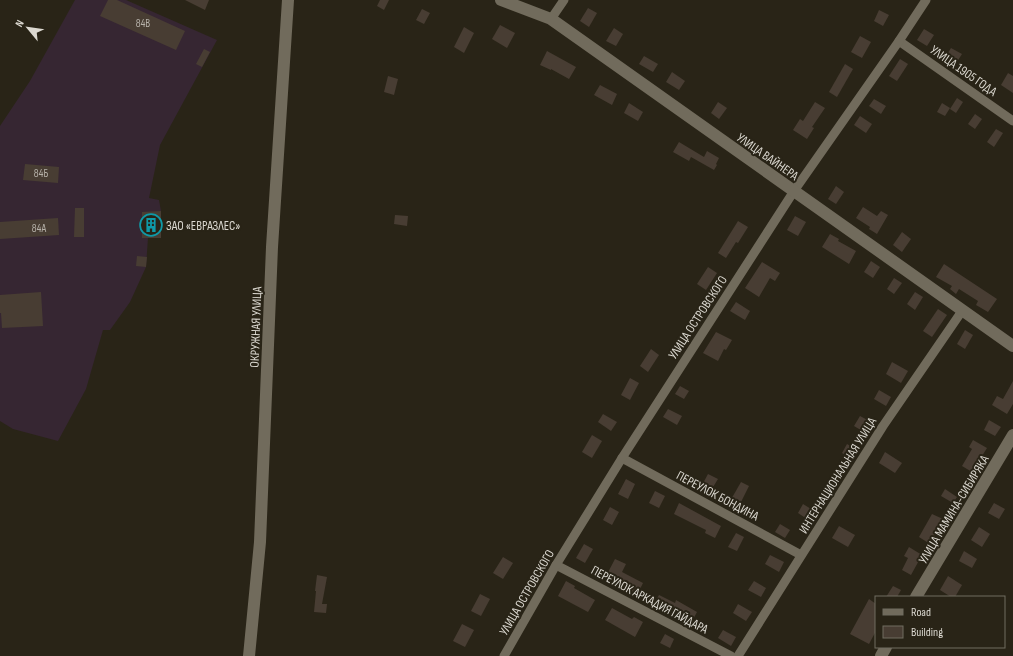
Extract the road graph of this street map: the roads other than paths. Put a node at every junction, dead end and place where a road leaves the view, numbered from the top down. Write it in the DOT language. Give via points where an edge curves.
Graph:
graph roads {
  1 [pos="288,0"];
  2 [pos="501,0"];
  3 [pos="564,0"];
  4 [pos="926,0"];
  5 [pos="551,19"];
  6 [pos="899,41"];
  7 [pos="1013,121"];
  8 [pos="794,191"];
  9 [pos="962,311"];
  10 [pos="1013,346"];
  11 [pos="1013,435"];
  12 [pos="622,458"];
  13 [pos="801,555"];
  14 [pos="556,565"];
  15 [pos="917,596"];
  16 [pos="249,656"];
  17 [pos="504,656"];
  18 [pos="731,656"];
  19 [pos="738,656"];
  1 -- 16 [label="street, ОКРУЖНАЯ УЛИЦА" via="272,247 260,542"];
  2 -- 5 [label="street, УЛИЦА ВАЙНЕРА"];
  3 -- 5 [label="street"];
  4 -- 6 [label="street, УЛИЦА ОСТРОВСКОГО"];
  5 -- 8 [label="street, УЛИЦА ВАЙНЕРА"];
  6 -- 7 [label="street, УЛИЦА 1905 ГОДА"];
  6 -- 8 [label="street, УЛИЦА ОСТРОВСКОГО"];
  8 -- 9 [label="street, УЛИЦА ВАЙНЕРА"];
  8 -- 12 [label="street, УЛИЦА ОСТРОВСКОГО"];
  9 -- 10 [label="street, УЛИЦА ВАЙНЕРА"];
  9 -- 13 [label="street, ИНТЕРНАЦИОНАЛЬНАЯ УЛИЦА" via="883,426"];
  11 -- 15 [label="street, УЛИЦА МАМИНА-СИБИРЯКА"];
  12 -- 13 [label="street, ПЕРЕУЛОК БОНДИНА"];
  12 -- 14 [label="street, УЛИЦА ОСТРОВСКОГО"];
  13 -- 19 [label="street, ИНТЕРНАЦИОНАЛЬНАЯ УЛИЦА"];
  14 -- 17 [label="street, УЛИЦА ОСТРОВСКОГО"];
  14 -- 18 [label="street, ПЕРЕУЛОК АРКАДИЯ ГАЙДАРА"];
}
